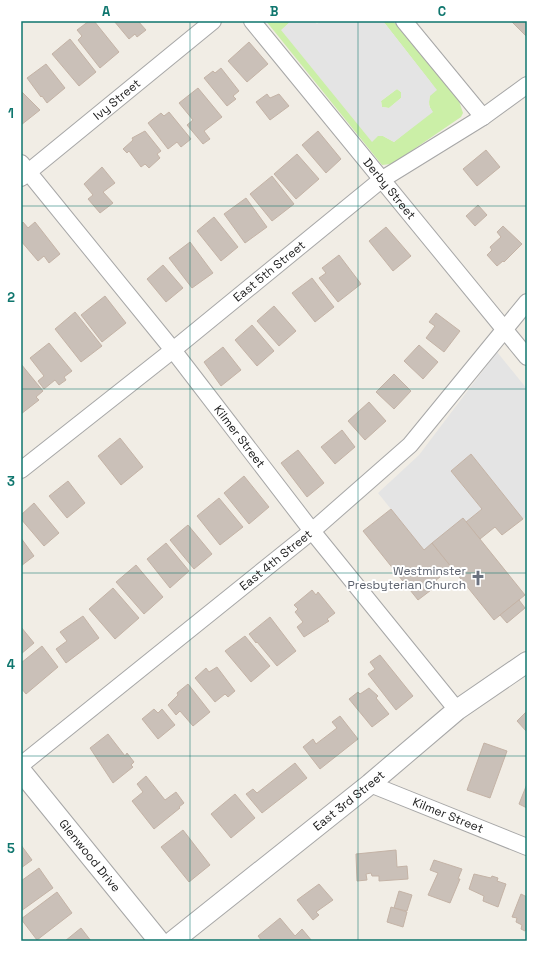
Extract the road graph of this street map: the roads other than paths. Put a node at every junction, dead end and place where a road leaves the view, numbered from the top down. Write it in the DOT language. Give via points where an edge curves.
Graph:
graph roads {
  1 [pos="213,21"];
  2 [pos="252,21"];
  3 [pos="404,21"];
  4 [pos="527,85"];
  5 [pos="483,117"];
  6 [pos="23,171"];
  7 [pos="381,180"];
  8 [pos="527,302"];
  9 [pos="505,330"];
  10 [pos="173,350"];
  11 [pos="527,357"];
  12 [pos="21,470"];
  13 [pos="312,531"];
  14 [pos="527,662"];
  15 [pos="457,710"];
  16 [pos="21,765"];
  17 [pos="21,771"];
  18 [pos="370,784"];
  19 [pos="527,847"];
  20 [pos="159,941"];
  21 [pos="173,941"];
  1 -- 6 [label="street, Ivy Street"];
  2 -- 7 [label="street, Derby Street"];
  3 -- 5 [label="street"];
  4 -- 5 [label="street, East 5th Street"];
  5 -- 7 [label="street, East 5th Street"];
  6 -- 10 [label="street, Kilmer Street"];
  7 -- 9 [label="street, Derby Street"];
  7 -- 10 [label="street, East 5th Street"];
  8 -- 9 [label="street, East 4th Street"];
  9 -- 11 [label="street, Derby Street"];
  9 -- 13 [label="street, East 4th Street" via="410,445"];
  10 -- 12 [label="street, East 5th Street"];
  10 -- 13 [label="street, Kilmer Street"];
  13 -- 15 [label="street, Kilmer Street"];
  13 -- 16 [label="street, East 4th Street"];
  14 -- 15 [label="street, East 3rd Street"];
  15 -- 18 [label="street, East 3rd Street"];
  17 -- 20 [label="street, Glenwood Drive"];
  18 -- 19 [label="street, Kilmer Street"];
  18 -- 21 [label="street, East 3rd Street"];
}
